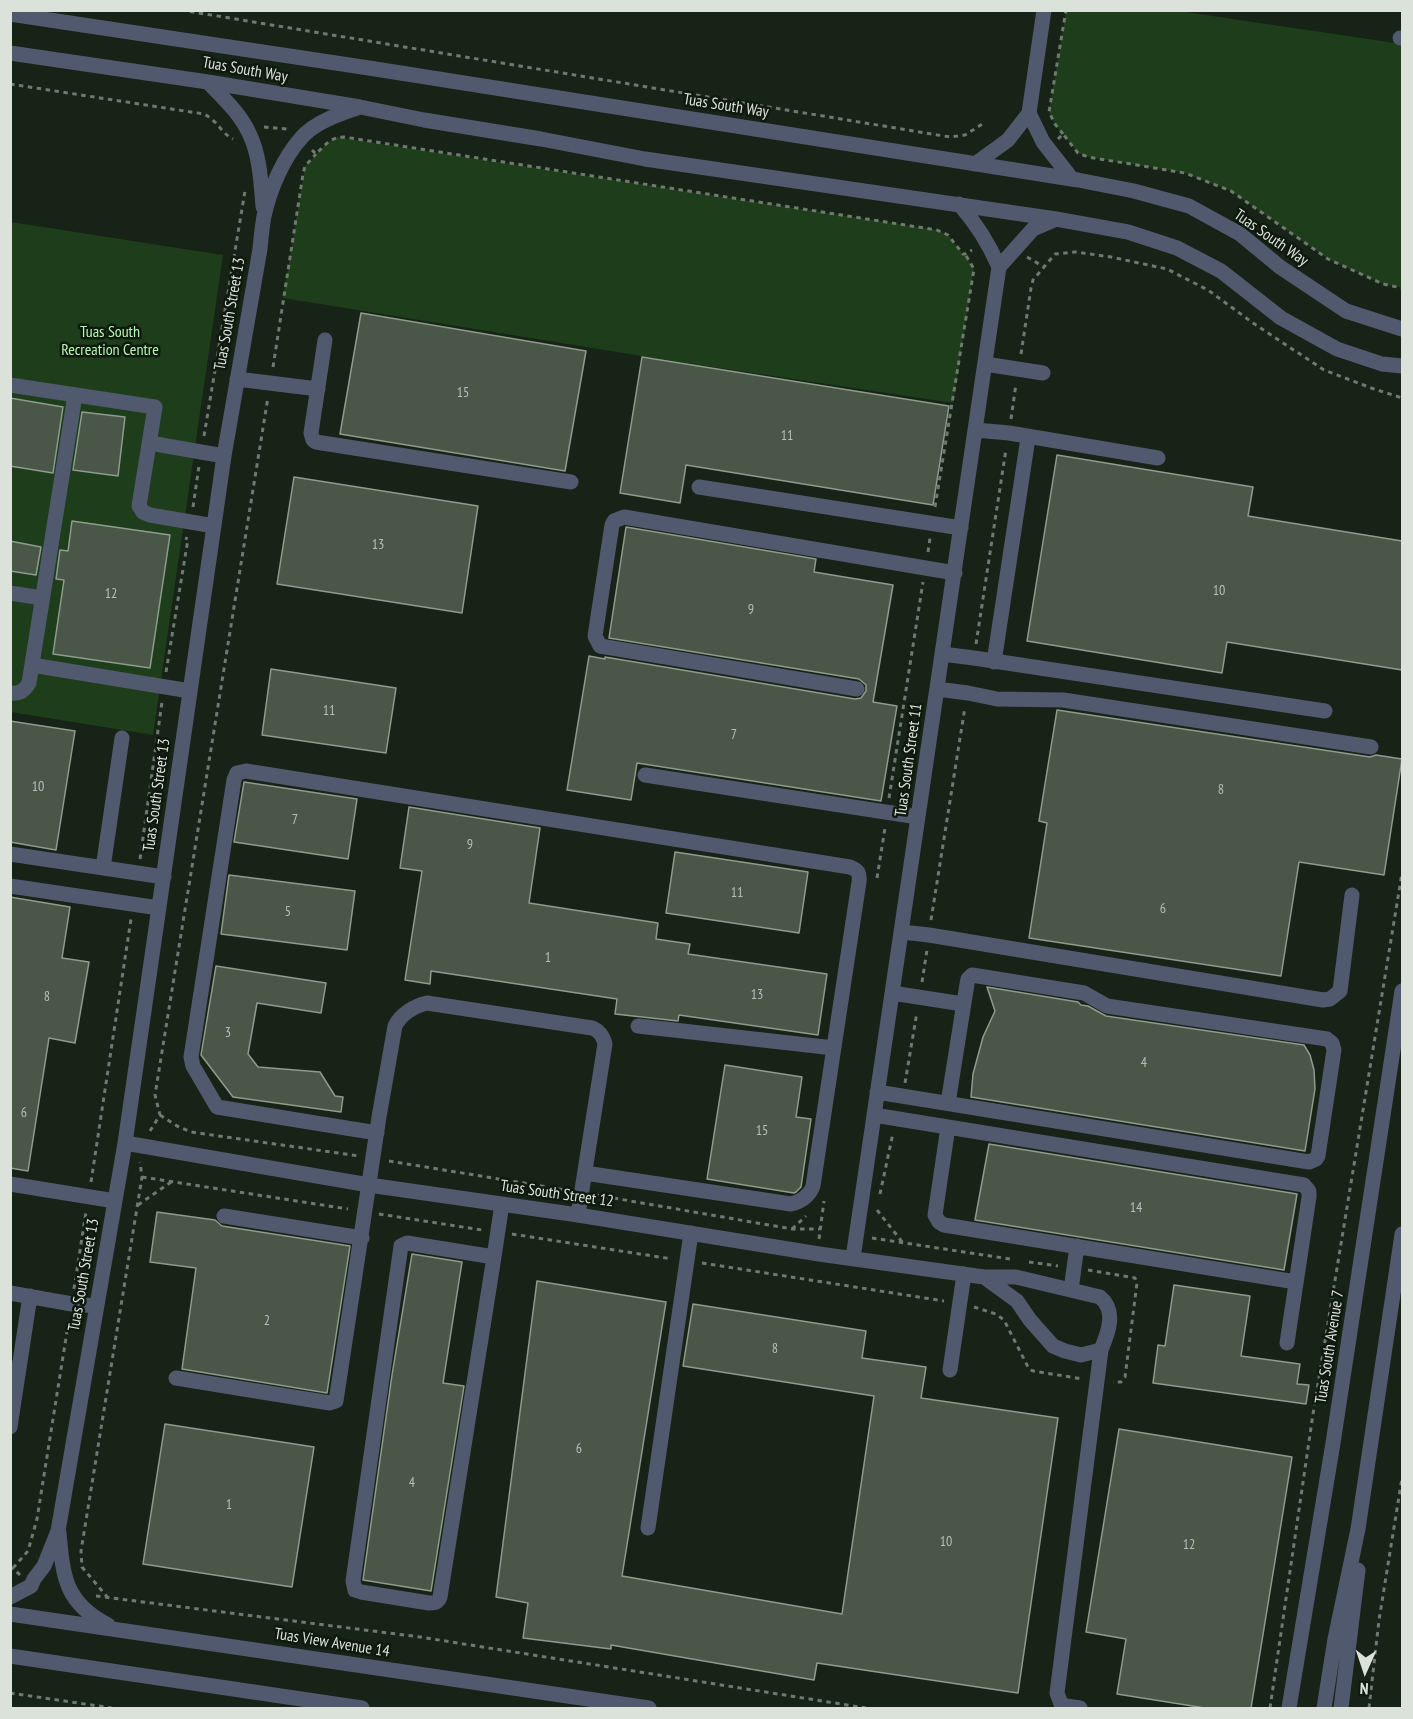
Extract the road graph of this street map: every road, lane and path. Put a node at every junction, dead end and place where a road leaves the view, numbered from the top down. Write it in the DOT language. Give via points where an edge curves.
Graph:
graph roads {
  1 [pos="182,10"];
  2 [pos="1044,10"];
  3 [pos="1066,10"];
  4 [pos="10,14"];
  5 [pos="10,53"];
  6 [pos="208,82"];
  7 [pos="10,84"];
  8 [pos="360,107"];
  9 [pos="1029,114"];
  10 [pos="984,123"];
  11 [pos="249,132"];
  12 [pos="1062,134"];
  13 [pos="301,139"];
  14 [pos="1048,149"];
  15 [pos="316,154"];
  16 [pos="975,164"];
  17 [pos="1072,179"];
  18 [pos="245,188"];
  19 [pos="959,204"];
  20 [pos="264,216"];
  21 [pos="1056,219"];
  22 [pos="986,242"];
  23 [pos="1015,249"];
  24 [pos="965,254"];
  25 [pos="999,267"];
  26 [pos="1044,267"];
  27 [pos="1402,288"];
  28 [pos="1402,329"];
  29 [pos="325,340"];
  30 [pos="985,364"];
  31 [pos="1402,366"];
  32 [pos="1018,369"];
  33 [pos="1043,374"];
  34 [pos="237,379"];
  35 [pos="270,383"];
  36 [pos="10,385"];
  37 [pos="318,388"];
  38 [pos="75,395"];
  39 [pos="1402,398"];
  40 [pos="975,430"];
  41 [pos="1009,434"];
  42 [pos="1028,438"];
  43 [pos="150,443"];
  44 [pos="201,452"];
  45 [pos="224,456"];
  46 [pos="1158,458"];
  47 [pos="571,482"];
  48 [pos="699,487"];
  49 [pos="191,522"];
  50 [pos="933,524"];
  51 [pos="214,526"];
  52 [pos="961,528"];
  53 [pos="176,536"];
  54 [pos="188,539"];
  55 [pos="925,569"];
  56 [pos="955,573"];
  57 [pos="10,593"];
  58 [pos="42,598"];
  59 [pos="942,654"];
  60 [pos="974,658"];
  61 [pos="994,662"];
  62 [pos="32,665"];
  63 [pos="164,686"];
  64 [pos="857,688"];
  65 [pos="937,689"];
  66 [pos="190,691"];
  67 [pos="10,693"];
  68 [pos="968,693"];
  69 [pos="1325,711"];
  70 [pos="122,738"];
  71 [pos="1371,747"];
  72 [pos="645,775"];
  73 [pos="887,812"];
  74 [pos="918,817"];
  75 [pos="10,854"];
  76 [pos="103,868"];
  77 [pos="138,873"];
  78 [pos="1402,873"];
  79 [pos="164,877"];
  80 [pos="876,883"];
  81 [pos="10,886"];
  82 [pos="1352,895"];
  83 [pos="133,905"];
  84 [pos="159,908"];
  85 [pos="902,932"];
  86 [pos="929,935"];
  87 [pos="1402,991"];
  88 [pos="892,993"];
  89 [pos="920,997"];
  90 [pos="963,1004"];
  91 [pos="638,1026"];
  92 [pos="834,1048"];
  93 [pos="878,1092"];
  94 [pos="903,1096"];
  95 [pos="948,1103"];
  96 [pos="160,1115"];
  97 [pos="874,1115"];
  98 [pos="896,1119"];
  99 [pos="948,1127"];
  100 [pos="377,1134"];
  101 [pos="125,1143"];
  102 [pos="141,1145"];
  103 [pos="373,1159"];
  104 [pos="585,1173"];
  105 [pos="142,1177"];
  106 [pos="171,1182"];
  107 [pos="10,1184"];
  108 [pos="369,1185"];
  109 [pos="581,1193"];
  110 [pos="88,1196"];
  111 [pos="879,1199"];
  112 [pos="115,1201"];
  113 [pos="824,1201"];
  114 [pos="502,1204"];
  115 [pos="138,1206"];
  116 [pos="365,1212"];
  117 [pos="578,1215"];
  118 [pos="224,1216"];
  119 [pos="875,1219"];
  120 [pos="873,1229"];
  121 [pos="498,1232"];
  122 [pos="691,1233"];
  123 [pos="1402,1234"];
  124 [pos="362,1238"];
  125 [pos="904,1244"];
  126 [pos="1077,1246"];
  127 [pos="494,1257"];
  128 [pos="853,1258"];
  129 [pos="1017,1260"];
  130 [pos="686,1261"];
  131 [pos="1029,1262"];
  132 [pos="1074,1268"];
  133 [pos="964,1274"];
  134 [pos="984,1277"];
  135 [pos="1296,1282"];
  136 [pos="1071,1290"];
  137 [pos="10,1293"];
  138 [pos="30,1296"];
  139 [pos="960,1303"];
  140 [pos="72,1304"];
  141 [pos="97,1306"];
  142 [pos="1287,1343"];
  143 [pos="1101,1350"];
  144 [pos="950,1370"];
  145 [pos="176,1378"];
  146 [pos="1096,1382"];
  147 [pos="10,1427"];
  148 [pos="1402,1478"];
  149 [pos="648,1528"];
  150 [pos="1358,1528"];
  151 [pos="58,1531"];
  152 [pos="13,1568"];
  153 [pos="72,1593"];
  154 [pos="10,1597"];
  155 [pos="108,1598"];
  156 [pos="10,1614"];
  157 [pos="116,1629"];
  158 [pos="10,1656"];
  159 [pos="10,1693"];
  160 [pos="112,1708"];
  161 [pos="362,1708"];
  162 [pos="649,1708"];
  163 [pos="866,1708"];
  164 [pos="1080,1708"];
  165 [pos="1270,1708"];
  166 [pos="1289,1708"];
  167 [pos="1324,1708"];
  168 [pos="1341,1708"];
  169 [pos="1369,1708"];
  1 -- 10 [label="path" via="950,137 965,135"];
  2 -- 9 [label="street"];
  3 -- 12 [label="path" via="1049,112"];
  4 -- 16 [label="street, Tuas South Way"];
  5 -- 6 [label="street, Tuas South Way"];
  6 -- 8 [label="street, Tuas South Way"];
  6 -- 11 [label="street"];
  7 -- 11 [label="path" via="204,114 234,140"];
  8 -- 13 [label="street, Tuas South Street 13" via="326,120"];
  8 -- 19 [label="street, Tuas South Way" via="645,159"];
  9 -- 14 [label="street"];
  9 -- 16 [label="street" via="1008,140"];
  11 -- 13 [label="path" via="260,128 289,129"];
  11 -- 20 [label="street"];
  12 -- 14 [label="path"];
  12 -- 27 [label="path" via="1078,153 1088,157 1185,173 1231,191 1328,258 1383,284"];
  13 -- 15 [label="path"];
  13 -- 20 [label="street, Tuas South Street 13" via="286,159"];
  14 -- 17 [label="street"];
  15 -- 24 [label="path" via="336,137 368,140 937,230 948,235"];
  15 -- 35 [label="path" via="303,174"];
  16 -- 17 [label="street, Tuas South Way"];
  17 -- 28 [label="street, Tuas South Way" via="1189,206 1240,234 1280,267 1346,311"];
  18 -- 44 [label="path"];
  19 -- 21 [label="street, Tuas South Way"];
  19 -- 22 [label="street"];
  20 -- 34 [label="street, Tuas South Street 13"];
  21 -- 23 [label="street" via="1033,229"];
  21 -- 31 [label="street, Tuas South Way" via="1128,232 1177,248 1221,271 1281,318 1337,349 1382,364"];
  22 -- 24 [label="path"];
  22 -- 25 [label="street"];
  23 -- 25 [label="street"];
  23 -- 26 [label="path"];
  24 -- 50 [label="path" via="974,269 973,278"];
  25 -- 30 [label="street, Tuas South Street 11"];
  26 -- 32 [label="path" via="1033,280"];
  26 -- 39 [label="path" via="1055,254 1076,252 1167,270 1208,290 1324,370"];
  29 -- 37 [label="street"];
  30 -- 32 [label="street"];
  30 -- 40 [label="street, Tuas South Street 11"];
  32 -- 33 [label="street"];
  32 -- 41 [label="path"];
  34 -- 35 [label="street"];
  34 -- 45 [label="street, Tuas South Street 13"];
  35 -- 37 [label="street"];
  35 -- 96 [label="path" via="155,1095"];
  36 -- 38 [label="street"];
  37 -- 47 [label="street" via="311,433 316,442"];
  38 -- 43 [label="street" via="155,407"];
  38 -- 58 [label="street"];
  40 -- 41 [label="street"];
  40 -- 52 [label="street, Tuas South Street 11"];
  41 -- 42 [label="street"];
  41 -- 60 [label="path"];
  42 -- 46 [label="street"];
  42 -- 61 [label="street"];
  43 -- 44 [label="street"];
  43 -- 49 [label="street" via="139,506 150,515"];
  44 -- 45 [label="street"];
  44 -- 49 [label="path"];
  45 -- 51 [label="street, Tuas South Street 13"];
  48 -- 50 [label="street"];
  49 -- 51 [label="street"];
  49 -- 54 [label="path"];
  50 -- 52 [label="street"];
  50 -- 55 [label="path"];
  51 -- 66 [label="street, Tuas South Street 13"];
  52 -- 56 [label="street, Tuas South Street 11"];
  53 -- 54 [label="path"];
  54 -- 63 [label="path"];
  55 -- 56 [label="street"];
  55 -- 64 [label="street" via="624,517 614,521 595,636 600,646"];
  55 -- 73 [label="path"];
  56 -- 59 [label="street, Tuas South Street 11"];
  57 -- 58 [label="street"];
  58 -- 62 [label="street"];
  59 -- 60 [label="street"];
  59 -- 65 [label="street, Tuas South Street 11"];
  60 -- 61 [label="street"];
  61 -- 69 [label="street"];
  62 -- 63 [label="street"];
  62 -- 67 [label="street" via="25,690"];
  63 -- 66 [label="street"];
  63 -- 77 [label="path"];
  65 -- 68 [label="street"];
  65 -- 74 [label="street, Tuas South Street 11"];
  66 -- 79 [label="street, Tuas South Street 13"];
  68 -- 71 [label="street" via="997,699 1063,700"];
  68 -- 86 [label="path"];
  70 -- 76 [label="street"];
  72 -- 73 [label="street"];
  73 -- 74 [label="street"];
  73 -- 80 [label="path"];
  74 -- 85 [label="street, Tuas South Street 11"];
  75 -- 76 [label="street"];
  76 -- 77 [label="street"];
  77 -- 79 [label="street"];
  78 -- 165 [label="path" via="1313,1414"];
  79 -- 84 [label="street, Tuas South Street 13"];
  81 -- 83 [label="street"];
  82 -- 86 [label="street" via="1340,991 1330,999"];
  83 -- 84 [label="street"];
  83 -- 110 [label="path"];
  84 -- 101 [label="street, Tuas South Street 13"];
  85 -- 86 [label="street"];
  85 -- 88 [label="street, Tuas South Street 11"];
  86 -- 89 [label="path"];
  87 -- 166 [label="street, Tuas South Avenue 7"];
  88 -- 89 [label="street"];
  88 -- 93 [label="street, Tuas South Street 11"];
  89 -- 90 [label="street"];
  89 -- 94 [label="path"];
  90 -- 95 [label="street"];
  90 -- 95 [label="street" via="972,975 1084,993 1107,1006 1327,1039 1334,1050 1318,1156 1309,1162"];
  91 -- 92 [label="street"];
  92 -- 100 [label="street" via="859,882 857,870 241,771 234,780 202,976 193,1066 217,1107"];
  92 -- 104 [label="street" via="812,1190 795,1204"];
  93 -- 94 [label="street"];
  93 -- 97 [label="street, Tuas South Street 11"];
  94 -- 95 [label="street"];
  96 -- 102 [label="path"];
  96 -- 103 [label="path" via="191,1132"];
  97 -- 98 [label="street"];
  97 -- 128 [label="street, Tuas South Street 11"];
  98 -- 99 [label="street"];
  98 -- 111 [label="path"];
  99 -- 126 [label="street" via="935,1215 939,1222"];
  99 -- 135 [label="street" via="1304,1185 1309,1197"];
  100 -- 103 [label="street"];
  100 -- 104 [label="street" via="395,1026 399,1018 418,1005 427,1003 592,1028 605,1044"];
  101 -- 102 [label="street, Tuas South Street 12"];
  101 -- 112 [label="street, Tuas South Street 13"];
  102 -- 105 [label="path"];
  102 -- 108 [label="street, Tuas South Street 12"];
  103 -- 108 [label="street"];
  103 -- 109 [label="path"];
  104 -- 109 [label="street"];
  105 -- 106 [label="path"];
  105 -- 115 [label="path"];
  106 -- 115 [label="path"];
  106 -- 116 [label="path"];
  107 -- 110 [label="street"];
  108 -- 114 [label="street, Tuas South Street 12"];
  108 -- 116 [label="street"];
  109 -- 113 [label="path" via="806,1230 819,1230"];
  109 -- 117 [label="street"];
  110 -- 112 [label="street"];
  110 -- 140 [label="path"];
  112 -- 141 [label="street, Tuas South Street 13"];
  114 -- 117 [label="street, Tuas South Street 12"];
  114 -- 121 [label="street"];
  115 -- 155 [label="path" via="81,1551 82,1567"];
  116 -- 121 [label="path"];
  116 -- 124 [label="street"];
  117 -- 122 [label="street, Tuas South Street 12"];
  118 -- 124 [label="street"];
  119 -- 125 [label="path" via="877,1210"];
  120 -- 125 [label="path" via="872,1238"];
  121 -- 127 [label="street"];
  121 -- 130 [label="path"];
  122 -- 128 [label="street, Tuas South Street 12"];
  122 -- 130 [label="street"];
  123 -- 150 [label="street"];
  124 -- 145 [label="street" via="336,1401"];
  125 -- 129 [label="path"];
  126 -- 132 [label="street"];
  126 -- 135 [label="street"];
  127 -- 127 [label="street" via="439,1599 429,1603 355,1590 353,1581 402,1246 407,1243"];
  128 -- 133 [label="street, Tuas South Street 12"];
  130 -- 139 [label="path"];
  130 -- 149 [label="street"];
  131 -- 132 [label="path"];
  132 -- 136 [label="street"];
  132 -- 146 [label="path" via="1135,1278 1137,1283 1124,1380"];
  133 -- 134 [label="street, Tuas South Street 12"];
  133 -- 139 [label="street"];
  134 -- 136 [label="street, Tuas South Street 12" via="1016,1278"];
  134 -- 143 [label="street, Tuas South Street 12" via="1017,1301 1053,1346 1081,1355"];
  135 -- 142 [label="street"];
  136 -- 143 [label="street, Tuas South Street 12" via="1101,1297 1106,1302 1109,1332"];
  137 -- 138 [label="street"];
  138 -- 140 [label="street"];
  138 -- 147 [label="street"];
  139 -- 144 [label="street"];
  139 -- 146 [label="path" via="989,1310 1004,1320 1029,1369"];
  140 -- 141 [label="street"];
  140 -- 152 [label="path" via="37,1518 28,1551"];
  141 -- 151 [label="street, Tuas South Street 13"];
  143 -- 146 [label="street"];
  146 -- 164 [label="street" via="1057,1693 1061,1704"];
  148 -- 169 [label="path"];
  150 -- 167 [label="street"];
  150 -- 168 [label="street" via="1359,1557"];
  151 -- 153 [label="street, Tuas South Street 13" via="63,1571"];
  151 -- 154 [label="street, Tuas South Street 13" via="31,1586"];
  153 -- 155 [label="path"];
  153 -- 157 [label="street, Tuas South Street 13" via="83,1609"];
  155 -- 163 [label="path" via="420,1637"];
  156 -- 157 [label="street, Tuas View Avenue 14"];
  157 -- 162 [label="street, Tuas View Avenue 14"];
  158 -- 161 [label="street"];
  159 -- 160 [label="path"];
}
